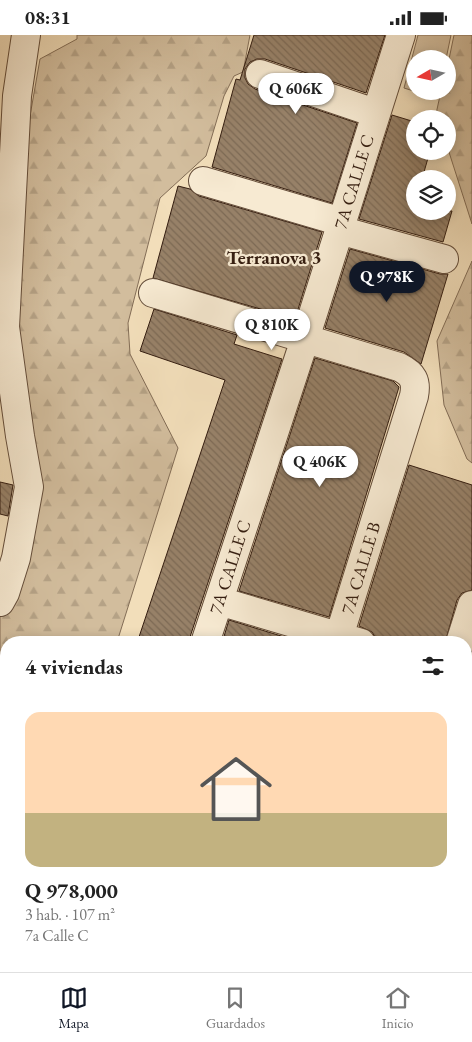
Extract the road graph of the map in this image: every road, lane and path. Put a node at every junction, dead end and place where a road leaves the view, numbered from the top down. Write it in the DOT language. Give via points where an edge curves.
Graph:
graph roads {
  1 [pos="26,35"];
  2 [pos="400,35"];
  3 [pos="260,74"];
  4 [pos="9,94"];
  5 [pos="375,113"];
  6 [pos="203,181"];
  7 [pos="6,212"];
  8 [pos="340,226"];
  9 [pos="444,259"];
  10 [pos="153,293"];
  11 [pos="2,326"];
  12 [pos="305,339"];
  13 [pos="10,433"];
  14 [pos="8,556"];
  15 [pos="219,601"];
  16 [pos="0,602"];
  17 [pos="472,605"];
  18 [pos="207,636"];
  19 [pos="333,636"];
  20 [pos="347,636"];
  21 [pos="462,636"];
  1 -- 4 [label="street"];
  2 -- 5 [label="street, 7A CALLE C"];
  3 -- 5 [label="street"];
  4 -- 7 [label="street"];
  5 -- 8 [label="street, 7A CALLE C"];
  6 -- 8 [label="street"];
  7 -- 11 [label="street"];
  8 -- 9 [label="street"];
  8 -- 12 [label="street, 7A CALLE C"];
  10 -- 12 [label="street"];
  11 -- 13 [label="street"];
  12 -- 15 [label="street, 7A CALLE C"];
  12 -- 20 [label="street, 7A CALLE B" via="399,367 414,378 414,397"];
  13 -- 14 [label="street" via="29,487"];
  14 -- 16 [label="street"];
  15 -- 18 [label="street, 7A CALLE C"];
  15 -- 19 [label="street"];
  17 -- 21 [label="street"];
}
